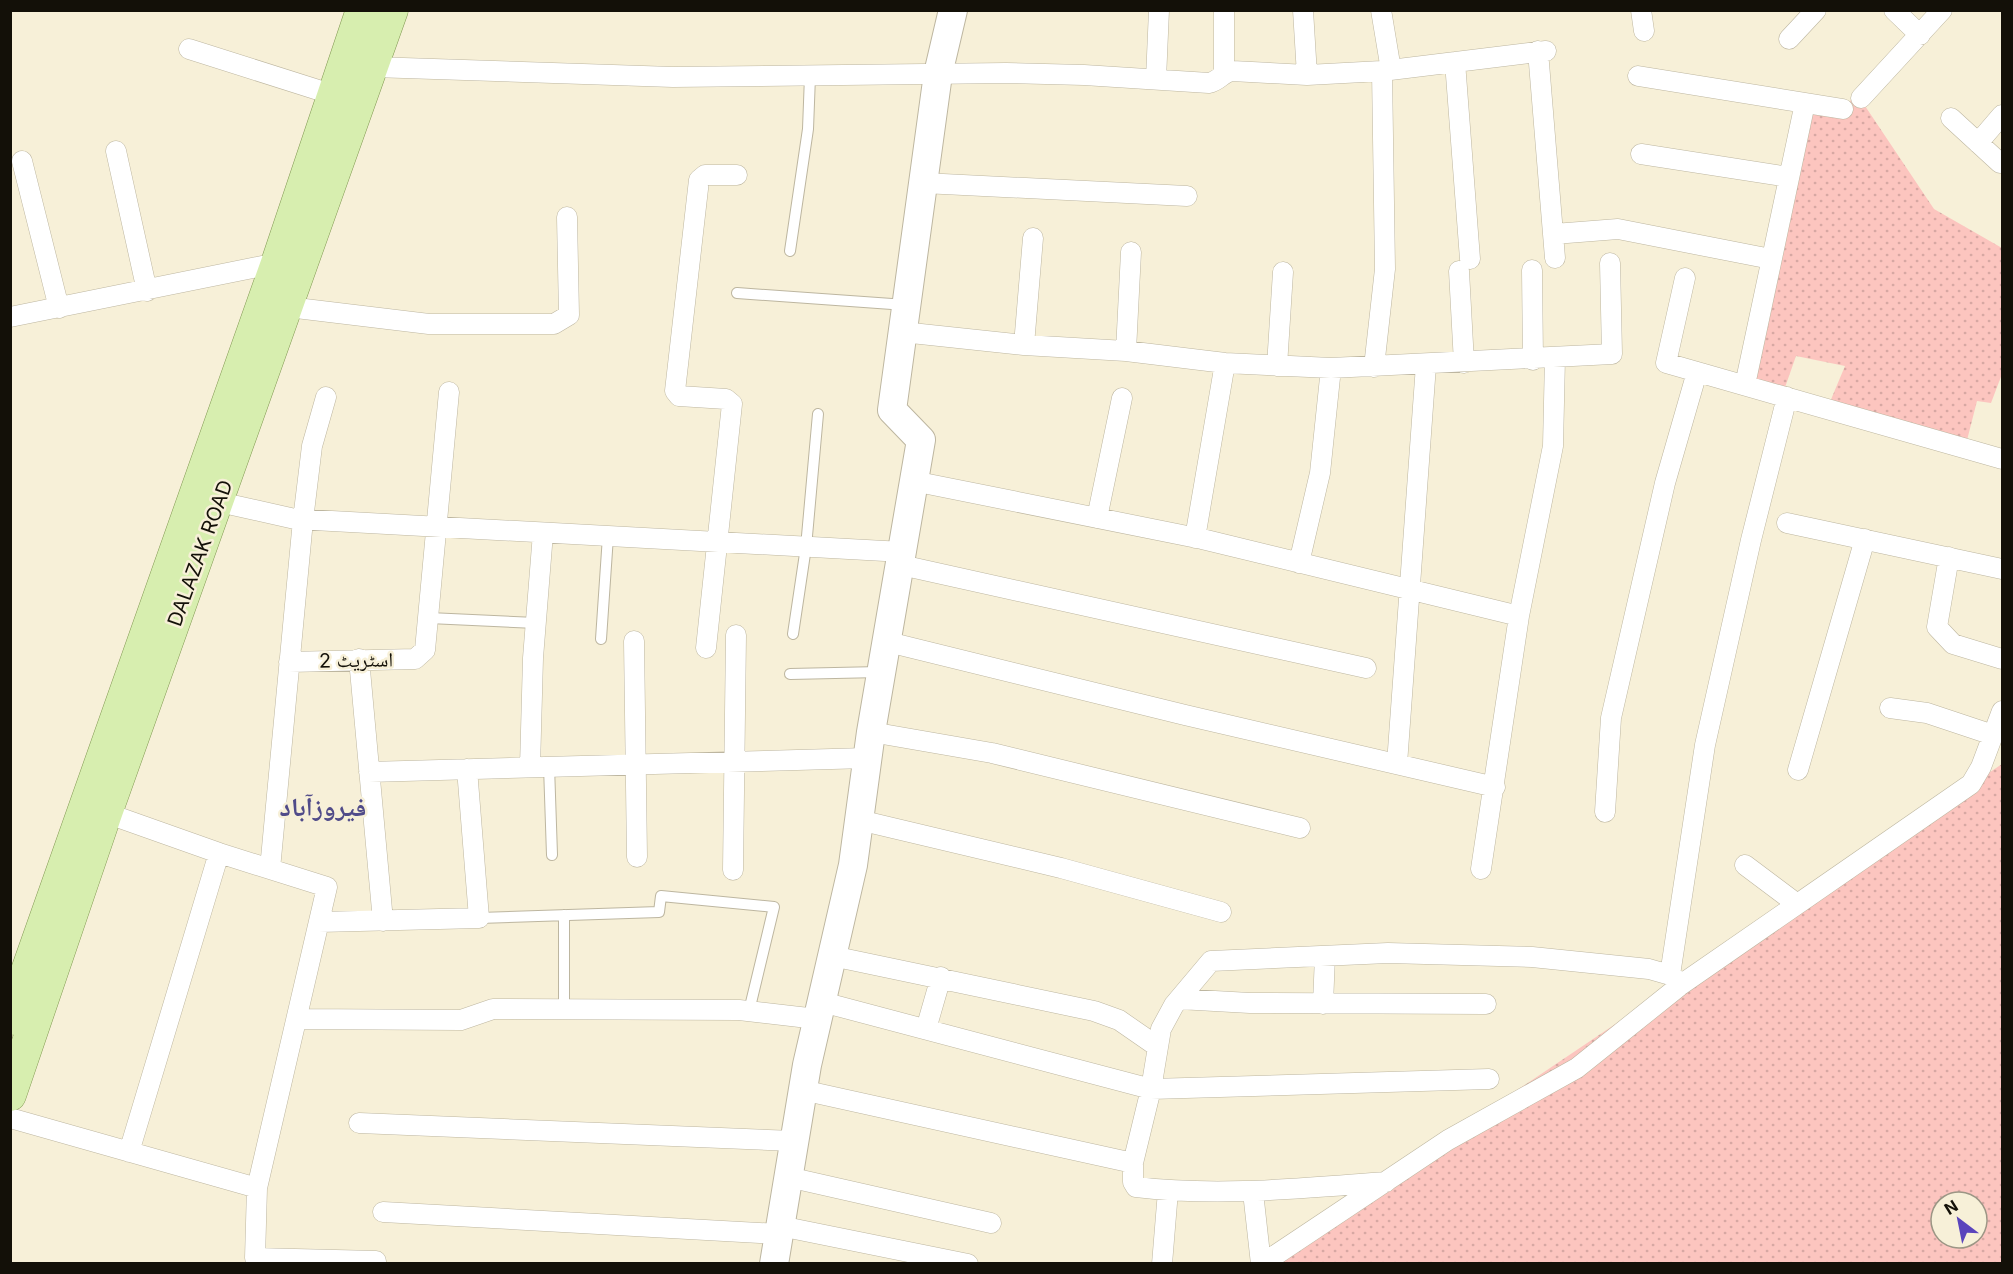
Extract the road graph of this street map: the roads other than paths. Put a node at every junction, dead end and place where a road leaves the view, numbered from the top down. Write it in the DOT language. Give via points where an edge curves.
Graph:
graph roads {
  1 [pos="363,10"];
  2 [pos="392,10"];
  3 [pos="953,10"];
  4 [pos="1159,10"];
  5 [pos="1224,10"];
  6 [pos="1303,10"];
  7 [pos="1381,10"];
  8 [pos="1641,10"];
  9 [pos="1816,10"];
  10 [pos="1894,10"];
  11 [pos="1942,10"];
  12 [pos="1644,31"];
  13 [pos="1920,35"];
  14 [pos="1789,39"];
  15 [pos="189,49"];
  16 [pos="1455,62"];
  17 [pos="373,67"];
  18 [pos="1387,71"];
  19 [pos="1224,73"];
  20 [pos="938,74"];
  21 [pos="1307,75"];
  22 [pos="810,76"];
  23 [pos="1638,76"];
  24 [pos="1156,79"];
  25 [pos="334,95"];
  26 [pos="1861,98"];
  27 [pos="1805,103"];
  28 [pos="1843,109"];
  29 [pos="2002,115"];
  30 [pos="1951,118"];
  31 [pos="1978,143"];
  32 [pos="116,151"];
  33 [pos="1641,154"];
  34 [pos="22,160"];
  35 [pos="2000,163"];
  36 [pos="737,175"];
  37 [pos="1789,177"];
  38 [pos="922,183"];
  39 [pos="1187,196"];
  40 [pos="567,217"];
  41 [pos="1554,234"];
  42 [pos="1033,238"];
  43 [pos="790,251"];
  44 [pos="1131,252"];
  45 [pos="1555,258"];
  46 [pos="1771,259"];
  47 [pos="1610,263"];
  48 [pos="277,264"];
  49 [pos="1532,270"];
  50 [pos="1283,272"];
  51 [pos="1685,278"];
  52 [pos="147,291"];
  53 [pos="737,293"];
  54 [pos="906,304"];
  55 [pos="288,307"];
  56 [pos="59,308"];
  57 [pos="10,317"];
  58 [pos="902,332"];
  59 [pos="1024,345"];
  60 [pos="1126,351"];
  61 [pos="1555,358"];
  62 [pos="1533,360"];
  63 [pos="1225,363"];
  64 [pos="1464,363"];
  65 [pos="1426,365"];
  66 [pos="1277,366"];
  67 [pos="1374,367"];
  68 [pos="1330,368"];
  69 [pos="1697,372"];
  70 [pos="1745,385"];
  71 [pos="449,392"];
  72 [pos="326,397"];
  73 [pos="1787,397"];
  74 [pos="1122,398"];
  75 [pos="818,414"];
  76 [pos="2002,459"];
  77 [pos="913,481"];
  78 [pos="206,500"];
  79 [pos="1097,518"];
  80 [pos="303,520"];
  81 [pos="1787,523"];
  82 [pos="435,527"];
  83 [pos="543,533"];
  84 [pos="608,536"];
  85 [pos="1195,538"];
  86 [pos="1865,539"];
  87 [pos="716,542"];
  88 [pos="806,547"];
  89 [pos="1949,557"];
  90 [pos="902,559"];
  91 [pos="1299,563"];
  92 [pos="2002,568"];
  93 [pos="1411,590"];
  94 [pos="1519,616"];
  95 [pos="429,618"];
  96 [pos="536,623"];
  97 [pos="793,634"];
  98 [pos="736,635"];
  99 [pos="601,639"];
  100 [pos="634,641"];
  101 [pos="888,642"];
  102 [pos="706,648"];
  103 [pos="2002,659"];
  104 [pos="360,660"];
  105 [pos="290,662"];
  106 [pos="1366,668"];
  107 [pos="882,672"];
  108 [pos="790,674"];
  109 [pos="1890,708"];
  110 [pos="2002,711"];
  111 [pos="1993,735"];
  112 [pos="869,745"];
  113 [pos="734,761"];
  114 [pos="635,763"];
  115 [pos="1397,764"];
  116 [pos="540,766"];
  117 [pos="466,769"];
  118 [pos="1798,770"];
  119 [pos="369,772"];
  120 [pos="1495,787"];
  121 [pos="1605,812"];
  122 [pos="106,813"];
  123 [pos="859,820"];
  124 [pos="1300,828"];
  125 [pos="219,853"];
  126 [pos="552,855"];
  127 [pos="637,857"];
  128 [pos="1745,865"];
  129 [pos="270,869"];
  130 [pos="1481,869"];
  131 [pos="734,870"];
  132 [pos="1797,904"];
  133 [pos="1221,912"];
  134 [pos="564,915"];
  135 [pos="478,918"];
  136 [pos="383,921"];
  137 [pos="319,922"];
  138 [pos="832,956"];
  139 [pos="1325,956"];
  140 [pos="940,977"];
  141 [pos="1676,980"];
  142 [pos="1179,999"];
  143 [pos="1323,1004"];
  144 [pos="1486,1004"];
  145 [pos="564,1009"];
  146 [pos="819,1010"];
  147 [pos="749,1011"];
  148 [pos="10,1019"];
  149 [pos="297,1019"];
  150 [pos="926,1029"];
  151 [pos="1158,1047"];
  152 [pos="1489,1079"];
  153 [pos="1151,1089"];
  154 [pos="802,1090"];
  155 [pos="10,1095"];
  156 [pos="10,1118"];
  157 [pos="359,1123"];
  158 [pos="794,1141"];
  159 [pos="129,1152"];
  160 [pos="1134,1163"];
  161 [pos="788,1177"];
  162 [pos="1386,1182"];
  163 [pos="258,1188"];
  164 [pos="1168,1191"];
  165 [pos="1253,1192"];
  166 [pos="383,1212"];
  167 [pos="991,1223"];
  168 [pos="779,1230"];
  169 [pos="279,1261"];
  170 [pos="376,1263"];
  171 [pos="774,1263"];
  172 [pos="968,1263"];
  173 [pos="1162,1263"];
  174 [pos="1262,1263"];
  1 -- 25 [label="main road, DALAZAK ROAD"];
  2 -- 17 [label="main road, DALAZAK ROAD"];
  3 -- 20 [label="street"];
  4 -- 24 [label="street"];
  5 -- 19 [label="street"];
  6 -- 21 [label="street"];
  7 -- 18 [label="street"];
  8 -- 12 [label="street"];
  9 -- 14 [label="street"];
  10 -- 13 [label="street"];
  11 -- 13 [label="street"];
  13 -- 26 [label="street"];
  15 -- 25 [label="street"];
  16 -- 18 [label="street"];
  16 -- 41 [label="street" via="1542,51"];
  16 -- 64 [label="street"];
  17 -- 22 [label="street" via="674,77"];
  17 -- 55 [label="main road, DALAZAK ROAD"];
  18 -- 21 [label="street"];
  18 -- 67 [label="street" via="1385,269"];
  19 -- 21 [label="street"];
  19 -- 24 [label="street" via="1209,83"];
  20 -- 22 [label="street"];
  20 -- 24 [label="street" via="1073,74"];
  20 -- 38 [label="street"];
  22 -- 43 [label="lane" via="808,129"];
  23 -- 27 [label="street"];
  25 -- 48 [label="main road, DALAZAK ROAD"];
  27 -- 28 [label="street"];
  27 -- 37 [label="street"];
  29 -- 31 [label="street"];
  30 -- 31 [label="street"];
  31 -- 35 [label="street"];
  32 -- 52 [label="street"];
  33 -- 37 [label="street"];
  34 -- 56 [label="street"];
  36 -- 87 [label="street" via="705,175 699,180 675,391 679,396 726,399 732,404"];
  37 -- 46 [label="street"];
  38 -- 39 [label="street"];
  38 -- 54 [label="street"];
  40 -- 55 [label="street" via="569,315 554,324 429,324"];
  41 -- 45 [label="street"];
  41 -- 46 [label="street" via="1618,229"];
  42 -- 59 [label="street"];
  44 -- 60 [label="street"];
  46 -- 70 [label="street"];
  47 -- 61 [label="street" via="1612,354"];
  48 -- 52 [label="street"];
  48 -- 78 [label="main road, DALAZAK ROAD"];
  49 -- 62 [label="street"];
  50 -- 66 [label="street"];
  51 -- 69 [label="street" via="1666,363"];
  52 -- 56 [label="street"];
  53 -- 54 [label="lane"];
  54 -- 58 [label="street"];
  55 -- 78 [label="main road, DALAZAK ROAD"];
  56 -- 57 [label="street"];
  58 -- 59 [label="street"];
  58 -- 77 [label="street" via="892,410 921,440"];
  59 -- 60 [label="street"];
  60 -- 63 [label="street"];
  61 -- 62 [label="street"];
  61 -- 94 [label="street" via="1553,446"];
  62 -- 64 [label="street"];
  63 -- 66 [label="street"];
  63 -- 85 [label="street"];
  64 -- 65 [label="street"];
  65 -- 67 [label="street"];
  65 -- 93 [label="street"];
  66 -- 68 [label="street"];
  67 -- 68 [label="street"];
  68 -- 91 [label="street" via="1320,473"];
  69 -- 70 [label="street"];
  69 -- 121 [label="street" via="1665,483 1611,718"];
  70 -- 73 [label="street"];
  71 -- 82 [label="street"];
  72 -- 80 [label="street" via="312,447"];
  73 -- 76 [label="street"];
  73 -- 141 [label="street" via="1705,745"];
  74 -- 79 [label="street"];
  75 -- 88 [label="lane"];
  77 -- 79 [label="street"];
  77 -- 90 [label="street"];
  78 -- 80 [label="street"];
  78 -- 122 [label="main road, DALAZAK ROAD"];
  78 -- 148 [label="main road, DALAZAK ROAD"];
  79 -- 85 [label="street"];
  80 -- 82 [label="street"];
  80 -- 105 [label="street"];
  81 -- 86 [label="street"];
  82 -- 83 [label="street"];
  82 -- 95 [label="street"];
  83 -- 84 [label="street"];
  83 -- 96 [label="street"];
  84 -- 87 [label="street"];
  84 -- 99 [label="lane"];
  85 -- 91 [label="street"];
  86 -- 89 [label="street"];
  86 -- 118 [label="street"];
  87 -- 88 [label="street"];
  87 -- 102 [label="street"];
  88 -- 90 [label="street"];
  88 -- 97 [label="lane"];
  89 -- 92 [label="street"];
  89 -- 103 [label="street" via="1937,627 1953,644"];
  90 -- 101 [label="street"];
  90 -- 106 [label="street"];
  91 -- 93 [label="street"];
  93 -- 94 [label="street"];
  93 -- 115 [label="street"];
  94 -- 120 [label="street"];
  95 -- 96 [label="lane"];
  95 -- 104 [label="street, اسٹریٹ 2" via="421,656"];
  96 -- 116 [label="street"];
  98 -- 113 [label="street"];
  100 -- 114 [label="street"];
  101 -- 107 [label="street"];
  101 -- 115 [label="street"];
  104 -- 105 [label="street, اسٹریٹ 2"];
  104 -- 119 [label="street"];
  105 -- 129 [label="street"];
  107 -- 108 [label="lane"];
  107 -- 112 [label="street"];
  109 -- 111 [label="street" via="1927,713"];
  110 -- 111 [label="street"];
  111 -- 132 [label="street" via="1982,767 1971,784"];
  112 -- 113 [label="street"];
  112 -- 123 [label="street"];
  112 -- 124 [label="street" via="992,753"];
  113 -- 114 [label="street"];
  113 -- 131 [label="street"];
  114 -- 116 [label="street"];
  114 -- 127 [label="street"];
  115 -- 120 [label="street"];
  116 -- 117 [label="street"];
  116 -- 126 [label="lane"];
  117 -- 119 [label="street"];
  117 -- 135 [label="street"];
  119 -- 136 [label="street"];
  120 -- 130 [label="street"];
  122 -- 125 [label="street"];
  122 -- 155 [label="main road, DALAZAK ROAD"];
  123 -- 133 [label="street" via="1061,868"];
  123 -- 138 [label="street" via="854,865"];
  125 -- 129 [label="street"];
  125 -- 159 [label="street"];
  128 -- 132 [label="street"];
  129 -- 137 [label="street" via="327,887"];
  132 -- 141 [label="street"];
  134 -- 135 [label="lane"];
  134 -- 145 [label="lane"];
  134 -- 147 [label="lane" via="659,912 661,896 774,907"];
  135 -- 136 [label="street"];
  136 -- 137 [label="street"];
  137 -- 149 [label="street"];
  138 -- 140 [label="street"];
  138 -- 146 [label="street"];
  139 -- 141 [label="street" via="1388,953 1532,957 1648,969"];
  139 -- 142 [label="street" via="1211,961"];
  139 -- 143 [label="street"];
  140 -- 150 [label="street"];
  140 -- 151 [label="street" via="1094,1011 1119,1020"];
  141 -- 162 [label="street" via="1577,1068 1448,1140"];
  142 -- 143 [label="street"];
  142 -- 151 [label="street" via="1161,1029"];
  143 -- 144 [label="street"];
  145 -- 147 [label="street"];
  145 -- 149 [label="street" via="493,1009 461,1020"];
  146 -- 147 [label="street"];
  146 -- 150 [label="street"];
  146 -- 154 [label="street"];
  149 -- 163 [label="street"];
  150 -- 153 [label="street"];
  151 -- 153 [label="street"];
  152 -- 153 [label="street"];
  153 -- 160 [label="street"];
  154 -- 158 [label="street"];
  154 -- 160 [label="street"];
  156 -- 159 [label="street"];
  157 -- 158 [label="street"];
  158 -- 161 [label="street"];
  159 -- 163 [label="street"];
  160 -- 164 [label="street" via="1132,1182 1136,1187"];
  161 -- 167 [label="street"];
  161 -- 168 [label="street"];
  162 -- 165 [label="street"];
  162 -- 174 [label="street"];
  163 -- 169 [label="street" via="255,1258"];
  164 -- 165 [label="street"];
  164 -- 173 [label="street"];
  165 -- 174 [label="street"];
  166 -- 168 [label="street"];
  168 -- 171 [label="street"];
  168 -- 172 [label="street"];
  169 -- 170 [label="street"];
}
